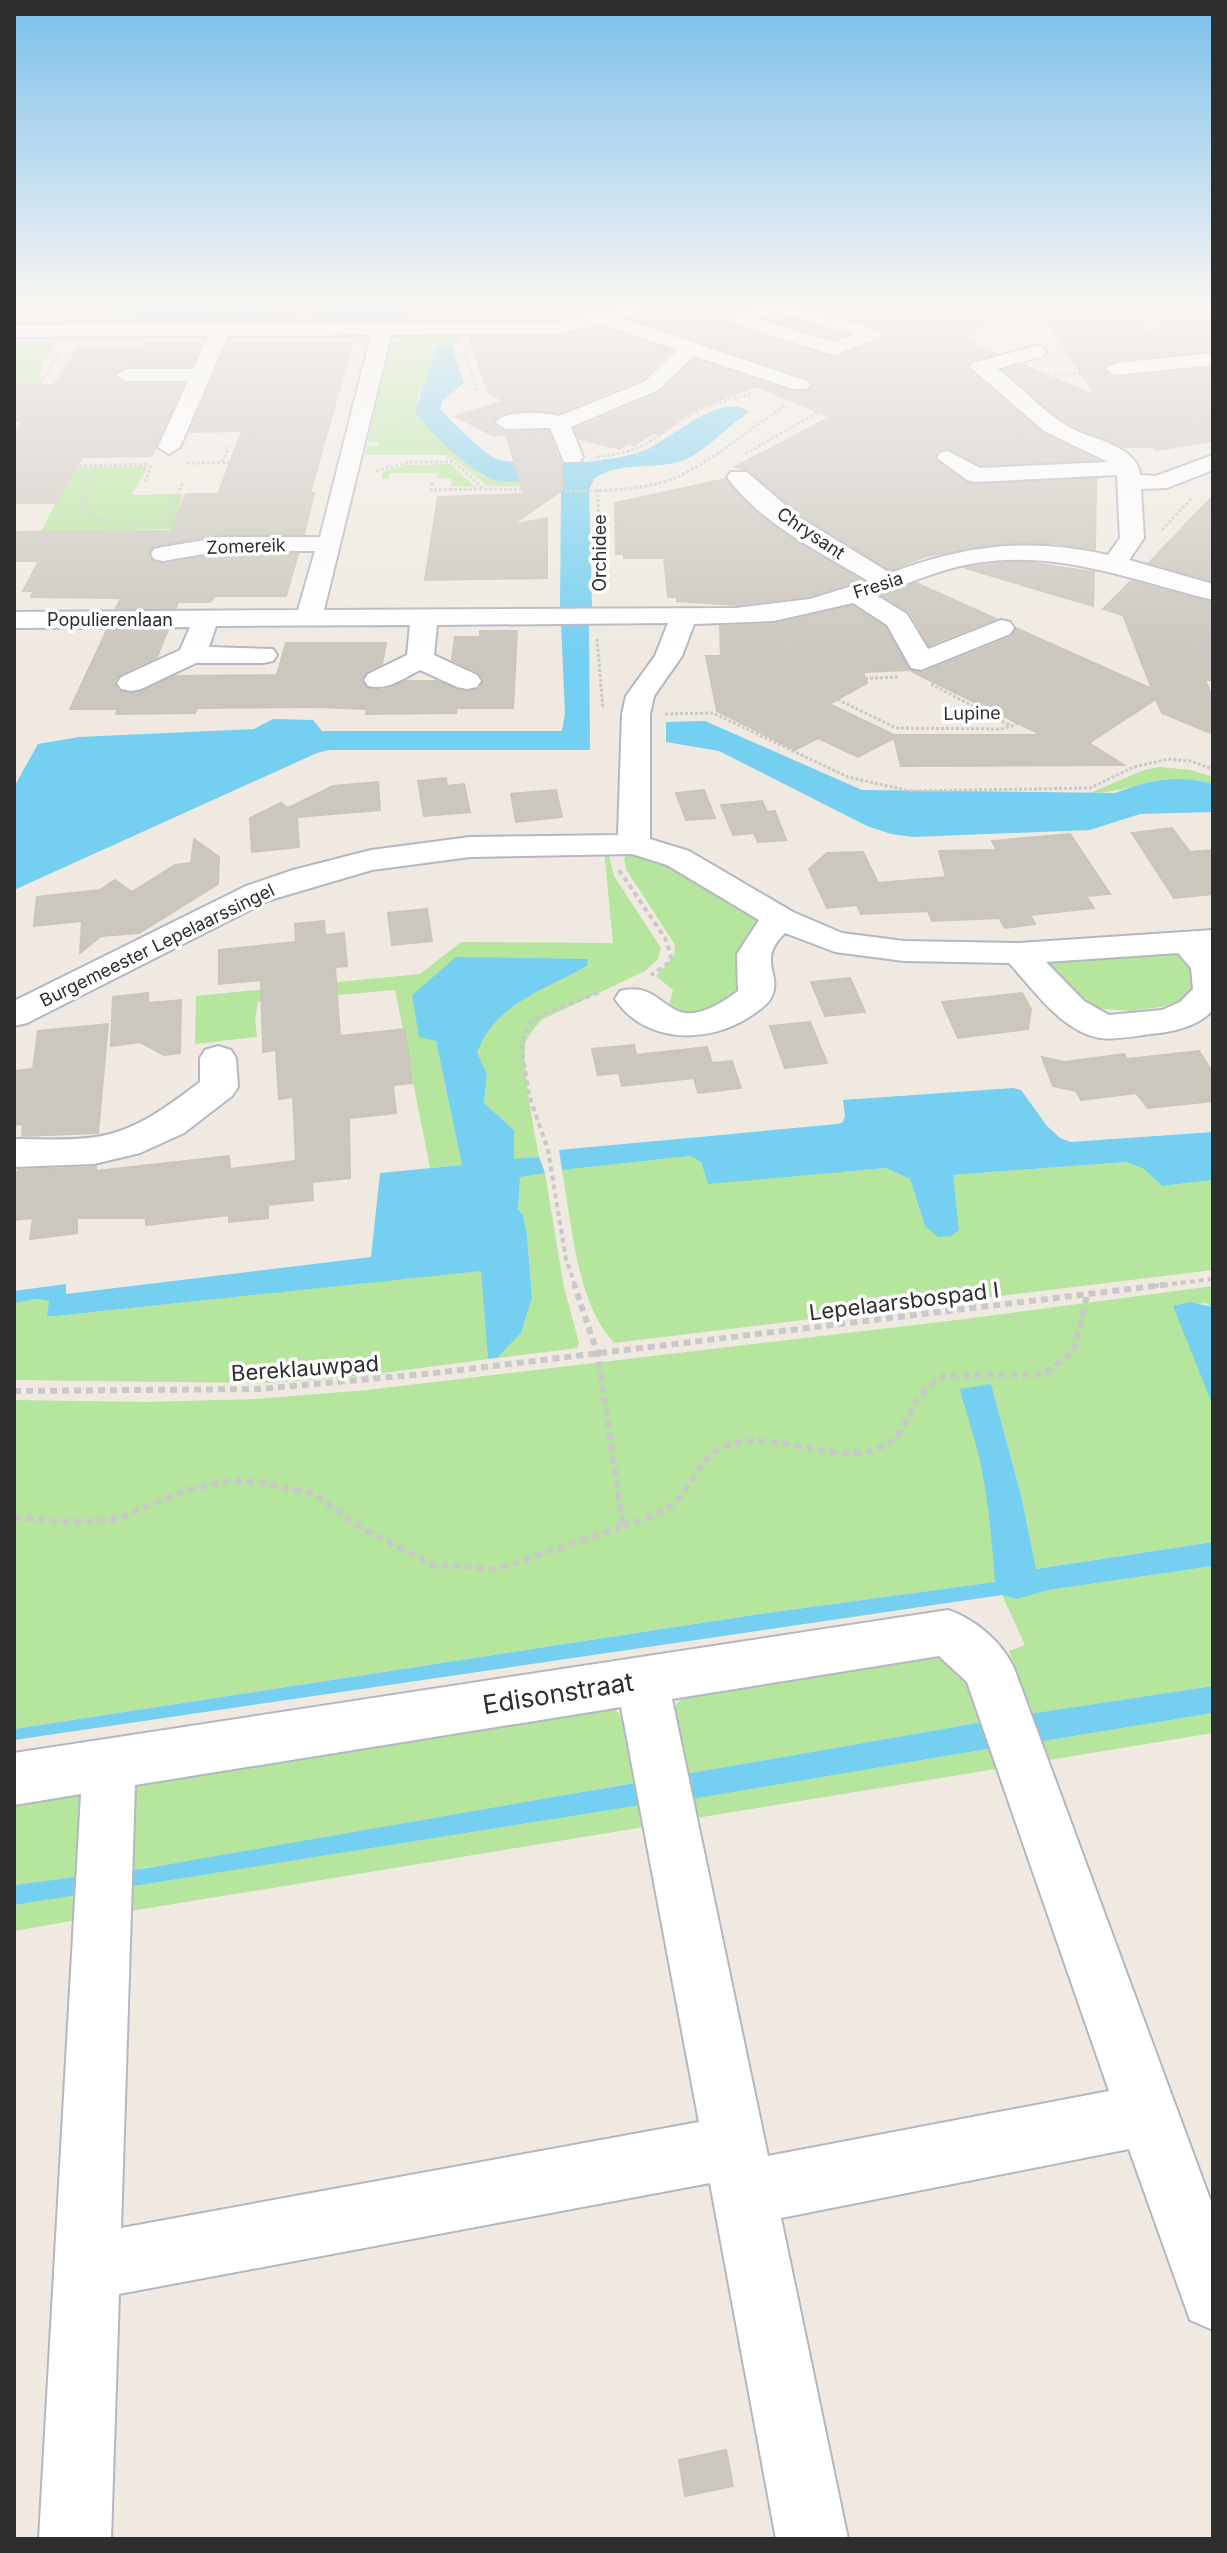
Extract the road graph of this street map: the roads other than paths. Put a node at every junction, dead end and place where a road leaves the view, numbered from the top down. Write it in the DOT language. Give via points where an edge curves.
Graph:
graph roads {
  1 [pos="181,418"];
  2 [pos="360,418"];
  3 [pos="573,418"];
  4 [pos="1045,418"];
  5 [pos="506,422"];
  6 [pos="559,424"];
  7 [pos="169,447"];
  8 [pos="572,457"];
  9 [pos="948,458"];
  10 [pos="1213,462"];
  11 [pos="735,463"];
  12 [pos="1128,475"];
  13 [pos="330,544"];
  14 [pos="163,554"];
  15 [pos="1118,565"];
  16 [pos="888,582"];
  17 [pos="1205,590"];
  18 [pos="854,593"];
  19 [pos="538,616"];
  20 [pos="684,616"];
  21 [pos="309,618"];
  22 [pos="424,618"];
  23 [pos="206,619"];
  24 [pos="14,620"];
  25 [pos="1001,628"];
  26 [pos="192,655"];
  27 [pos="263,655"];
  28 [pos="420,659"];
  29 [pos="378,680"];
  30 [pos="467,681"];
  31 [pos="131,683"];
  32 [pos="619,844"];
  33 [pos="781,919"];
  34 [pos="1201,941"];
  35 [pos="1019,953"];
  36 [pos="630,988"];
  37 [pos="14,1015"];
  38 [pos="218,1058"];
  39 [pos="14,1153"];
  40 [pos="642,1680"];
  41 [pos="109,1765"];
  42 [pos="14,1779"];
  43 [pos="1147,2115"];
  44 [pos="739,2170"];
  45 [pos="87,2267"];
  46 [pos="1213,2297"];
  47 [pos="75,2539"];
  48 [pos="812,2539"];
  1 -- 7 [label="street"];
  2 -- 13 [label="street"];
  3 -- 6 [label="street"];
  4 -- 12 [label="street" via="1107,452"];
  5 -- 6 [label="street"];
  6 -- 8 [label="street"];
  9 -- 12 [label="street" via="975,475"];
  10 -- 12 [label="street" via="1159,483"];
  11 -- 16 [label="street, Chrysant" via="752,492 801,530"];
  12 -- 15 [label="street" via="1132,538"];
  13 -- 14 [label="street, Zomereik" via="222,544"];
  13 -- 21 [label="street"];
  15 -- 16 [label="street, Fresia" via="1068,554 992,553"];
  15 -- 17 [label="street, Fresia"];
  16 -- 18 [label="street, Fresia"];
  18 -- 20 [label="street, Fresia" via="772,614"];
  18 -- 25 [label="street" via="898,620 921,662"];
  19 -- 20 [label="street, Fresia" via="599,616 634,604"];
  19 -- 22 [label="street, Populierenlaan"];
  20 -- 32 [label="street" via="668,656 645,690"];
  21 -- 22 [label="street, Populierenlaan"];
  21 -- 23 [label="street, Populierenlaan"];
  22 -- 28 [label="street"];
  23 -- 24 [label="street, Populierenlaan"];
  23 -- 26 [label="street, Populierenlaan"];
  26 -- 27 [label="street, Populierenlaan"];
  26 -- 31 [label="street, Populierenlaan"];
  28 -- 29 [label="street"];
  28 -- 30 [label="street"];
  32 -- 33 [label="street, Burgemeester Lepelaarssingel" via="678,858"];
  32 -- 37 [label="street, Burgemeester Lepelaarssingel" via="470,847 371,860 305,877 258,893"];
  33 -- 35 [label="street, Burgemeester Lepelaarssingel" via="835,942 904,951"];
  33 -- 36 [label="street" via="756,946 755,995 722,1018 699,1026 660,1020"];
  34 -- 35 [label="street, Burgemeester Lepelaarssingel"];
  34 -- 35 [label="street, Burgemeester Lepelaarssingel" via="1211,991 1193,1010 1168,1021 1103,1027 1071,1009"];
  38 -- 39 [label="street" via="219,1087 150,1135 94,1151"];
  40 -- 41 [label="street, Edisonstraat"];
  40 -- 43 [label="street, Edisonstraat" via="948,1632 988,1668"];
  40 -- 44 [label="street"];
  41 -- 42 [label="street, Edisonstraat"];
  41 -- 45 [label="street"];
  43 -- 44 [label="street"];
  43 -- 46 [label="street"];
  44 -- 45 [label="street"];
  44 -- 48 [label="street"];
  45 -- 47 [label="street"];
}
